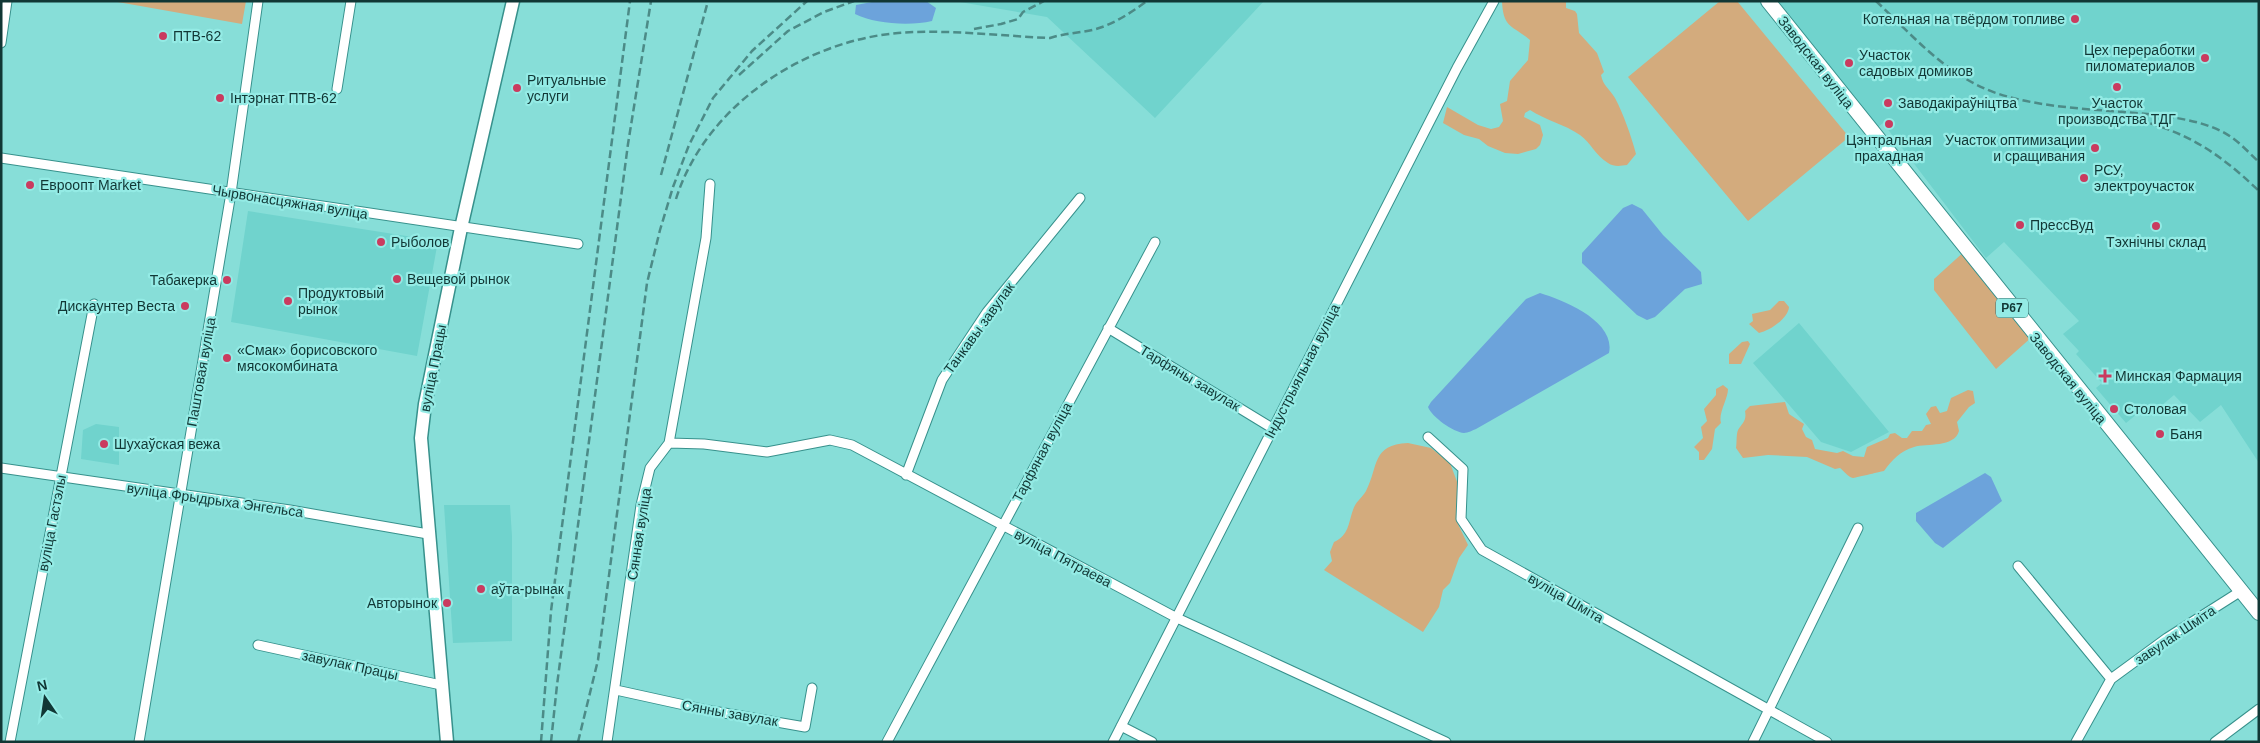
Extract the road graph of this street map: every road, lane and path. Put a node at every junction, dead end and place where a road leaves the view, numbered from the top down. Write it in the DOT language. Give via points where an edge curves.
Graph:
graph roads {
  1 [pos="7,1"];
  2 [pos="258,1"];
  3 [pos="351,1"];
  4 [pos="512,1"];
  5 [pos="1494,1"];
  6 [pos="1768,1"];
  7 [pos="1,43"];
  8 [pos="337,89"];
  9 [pos="1,158"];
  10 [pos="710,184"];
  11 [pos="231,193"];
  12 [pos="1080,198"];
  13 [pos="461,228"];
  14 [pos="1155,242"];
  15 [pos="578,244"];
  16 [pos="94,304"];
  17 [pos="1108,328"];
  18 [pos="1272,428"];
  19 [pos="1428,437"];
  20 [pos="669,443"];
  21 [pos="1,468"];
  22 [pos="906,475"];
  23 [pos="61,478"];
  24 [pos="180,494"];
  25 [pos="1002,526"];
  26 [pos="1858,528"];
  27 [pos="428,534"];
  28 [pos="2018,566"];
  29 [pos="2241,591"];
  30 [pos="2259,613"];
  31 [pos="1177,618"];
  32 [pos="258,645"];
  33 [pos="2111,679"];
  34 [pos="441,685"];
  35 [pos="812,688"];
  36 [pos="616,690"];
  37 [pos="1769,709"];
  38 [pos="2259,709"];
  39 [pos="1121,726"];
  40 [pos="10,742"];
  41 [pos="139,742"];
  42 [pos="447,742"];
  43 [pos="607,742"];
  44 [pos="887,742"];
  45 [pos="1113,742"];
  46 [pos="1152,742"];
  47 [pos="1446,742"];
  48 [pos="1753,742"];
  49 [pos="1827,742"];
  50 [pos="2076,742"];
  51 [pos="2215,742"];
  1 -- 7 [label="street"];
  2 -- 11 [label="street, Паштовая вуліца"];
  3 -- 8 [label="street"];
  4 -- 13 [label="main road, вуліца Працы"];
  5 -- 18 [label="street, Індустрыяльная вуліца"];
  6 -- 29 [label="main road, Заводская вуліца / Р67"];
  9 -- 11 [label="street, Чырвонасцяжная вуліца"];
  10 -- 20 [label="street, Сянная вуліца" via="706,238"];
  11 -- 13 [label="street, Чырвонасцяжная вуліца"];
  11 -- 24 [label="street, Паштовая вуліца"];
  12 -- 22 [label="street, Танкавы завулак" via="987,312 942,380"];
  13 -- 15 [label="street, Чырвонасцяжная вуліца"];
  13 -- 27 [label="main road, вуліца Працы" via="421,438"];
  14 -- 17 [label="street, Тарфяная вуліца"];
  16 -- 23 [label="street, вуліца Гастэлы"];
  17 -- 18 [label="street, Тарфяны завулак"];
  17 -- 25 [label="street, Тарфяная вуліца"];
  18 -- 31 [label="street, Індустрыяльная вуліца"];
  19 -- 37 [label="street, вуліца Шміта" via="1463,469 1461,519 1482,550"];
  20 -- 22 [label="street, вуліца Пятраева" via="766,452 830,440 852,445"];
  20 -- 36 [label="street, Сянная вуліца" via="650,468 641,506"];
  21 -- 23 [label="street, вуліца Фрыдрыха Энгельса"];
  22 -- 25 [label="street, вуліца Пятраева"];
  23 -- 24 [label="street, вуліца Фрыдрыха Энгельса"];
  23 -- 40 [label="street, вуліца Гастэлы"];
  24 -- 27 [label="street, вуліца Фрыдрыха Энгельса"];
  24 -- 41 [label="street, Паштовая вуліца"];
  25 -- 31 [label="street, вуліца Пятраева"];
  25 -- 44 [label="street, Тарфяная вуліца"];
  26 -- 37 [label="street"];
  27 -- 34 [label="main road, вуліца Працы"];
  28 -- 33 [label="street"];
  29 -- 30 [label="main road, Заводская вуліца / Р67"];
  29 -- 33 [label="street, завулак Шміта" via="2167,638"];
  31 -- 39 [label="street, Індустрыяльная вуліца"];
  31 -- 47 [label="street, вуліца Пятраева"];
  32 -- 34 [label="street, завулак Працы"];
  33 -- 50 [label="street, завулак Шміта"];
  34 -- 42 [label="main road, вуліца Працы"];
  35 -- 36 [label="street, Сянны завулак" via="806,727"];
  36 -- 43 [label="street, Сянная вуліца"];
  37 -- 48 [label="street"];
  37 -- 49 [label="street, вуліца Шміта"];
  38 -- 51 [label="street"];
  39 -- 45 [label="street, Індустрыяльная вуліца"];
  39 -- 46 [label="street"];
}
